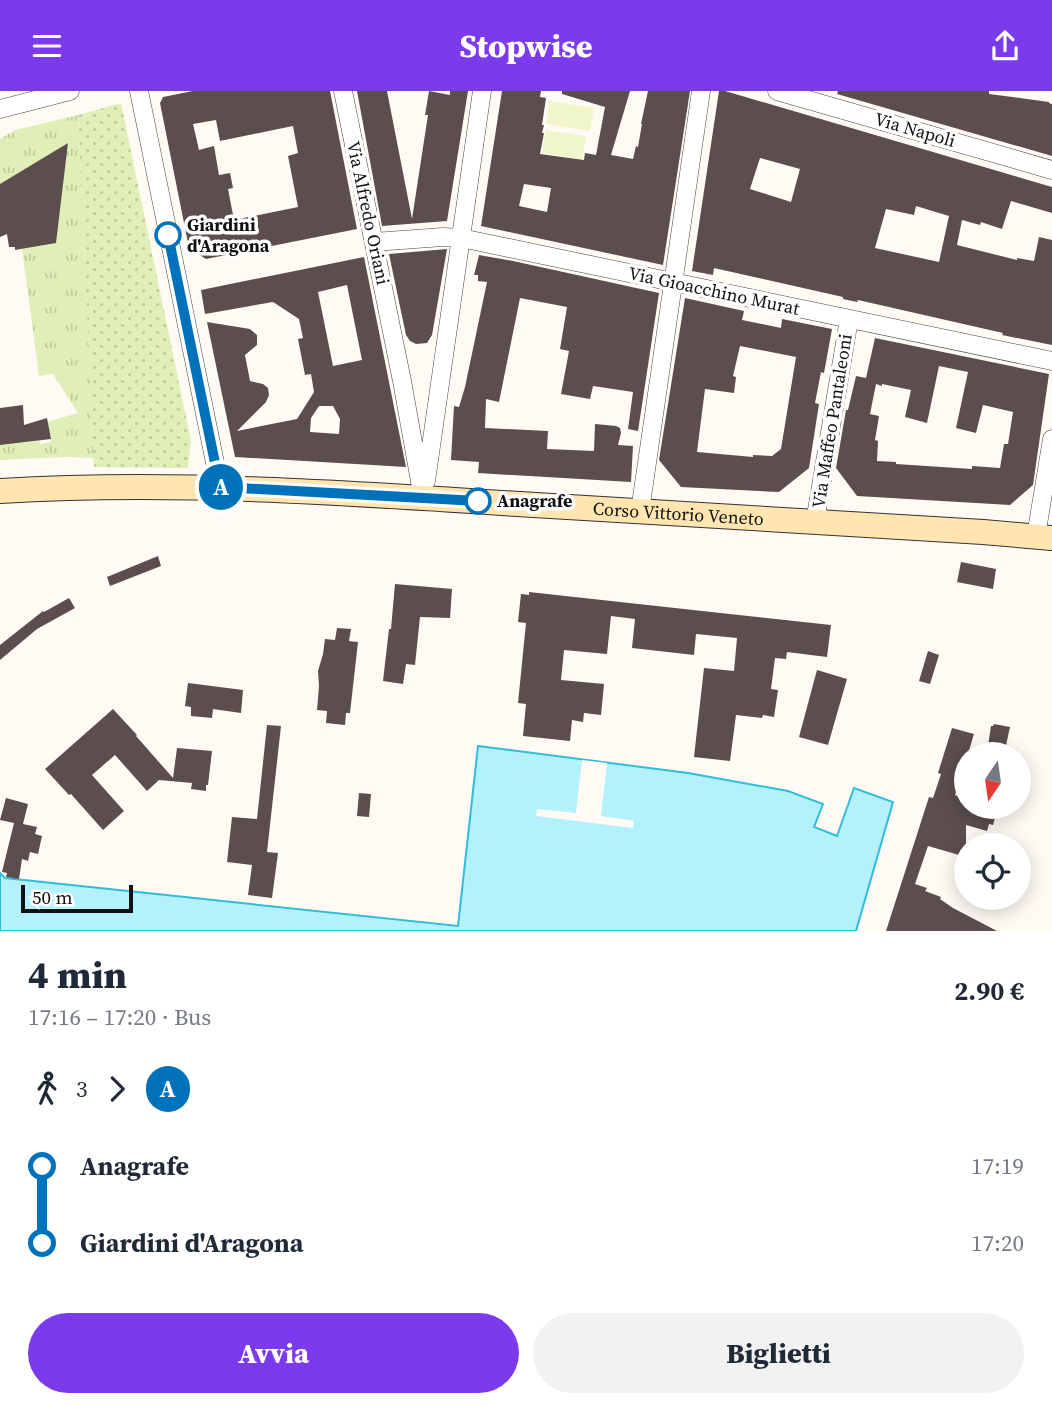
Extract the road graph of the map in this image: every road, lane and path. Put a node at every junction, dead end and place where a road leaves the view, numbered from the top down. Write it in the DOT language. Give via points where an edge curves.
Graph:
graph roads {
  1 [pos="70,91"];
  2 [pos="139,91"];
  3 [pos="342,91"];
  4 [pos="482,91"];
  5 [pos="701,91"];
  6 [pos="777,91"];
  7 [pos="11,102"];
  8 [pos="1052,170"];
  9 [pos="461,238"];
  10 [pos="374,242"];
  11 [pos="673,283"];
  12 [pos="849,319"];
  13 [pos="1052,361"];
  14 [pos="402,381"];
  15 [pos="439,385"];
  16 [pos="1052,439"];
  17 [pos="220,487"];
  18 [pos="0,491"];
  19 [pos="423,498"];
  20 [pos="639,512"];
  21 [pos="815,522"];
  22 [pos="1044,537"];
  1 -- 7 [label="street"];
  2 -- 17 [label="street"];
  3 -- 10 [label="street, Via Alfredo Oriani"];
  4 -- 9 [label="street"];
  5 -- 11 [label="street"];
  6 -- 8 [label="street, Via Napoli"];
  9 -- 10 [label="street, Via Gioacchino Murat"];
  9 -- 11 [label="street, Via Gioacchino Murat"];
  9 -- 15 [label="street"];
  10 -- 14 [label="street, Via Alfredo Oriani"];
  11 -- 12 [label="street, Via Gioacchino Murat"];
  11 -- 20 [label="street"];
  12 -- 13 [label="street, Via Gioacchino Murat"];
  12 -- 21 [label="street, Via Maffeo Pantaleoni"];
  14 -- 15 [label="street" via="421,391"];
  14 -- 19 [label="street, Via Alfredo Oriani"];
  15 -- 19 [label="street"];
  16 -- 22 [label="street"];
  17 -- 18 [label="main road, Corso Vittorio Veneto"];
  17 -- 19 [label="main road, Corso Vittorio Veneto"];
  19 -- 20 [label="main road, Corso Vittorio Veneto"];
  20 -- 21 [label="main road, Corso Vittorio Veneto"];
  21 -- 22 [label="main road, Corso Vittorio Veneto"];
}
